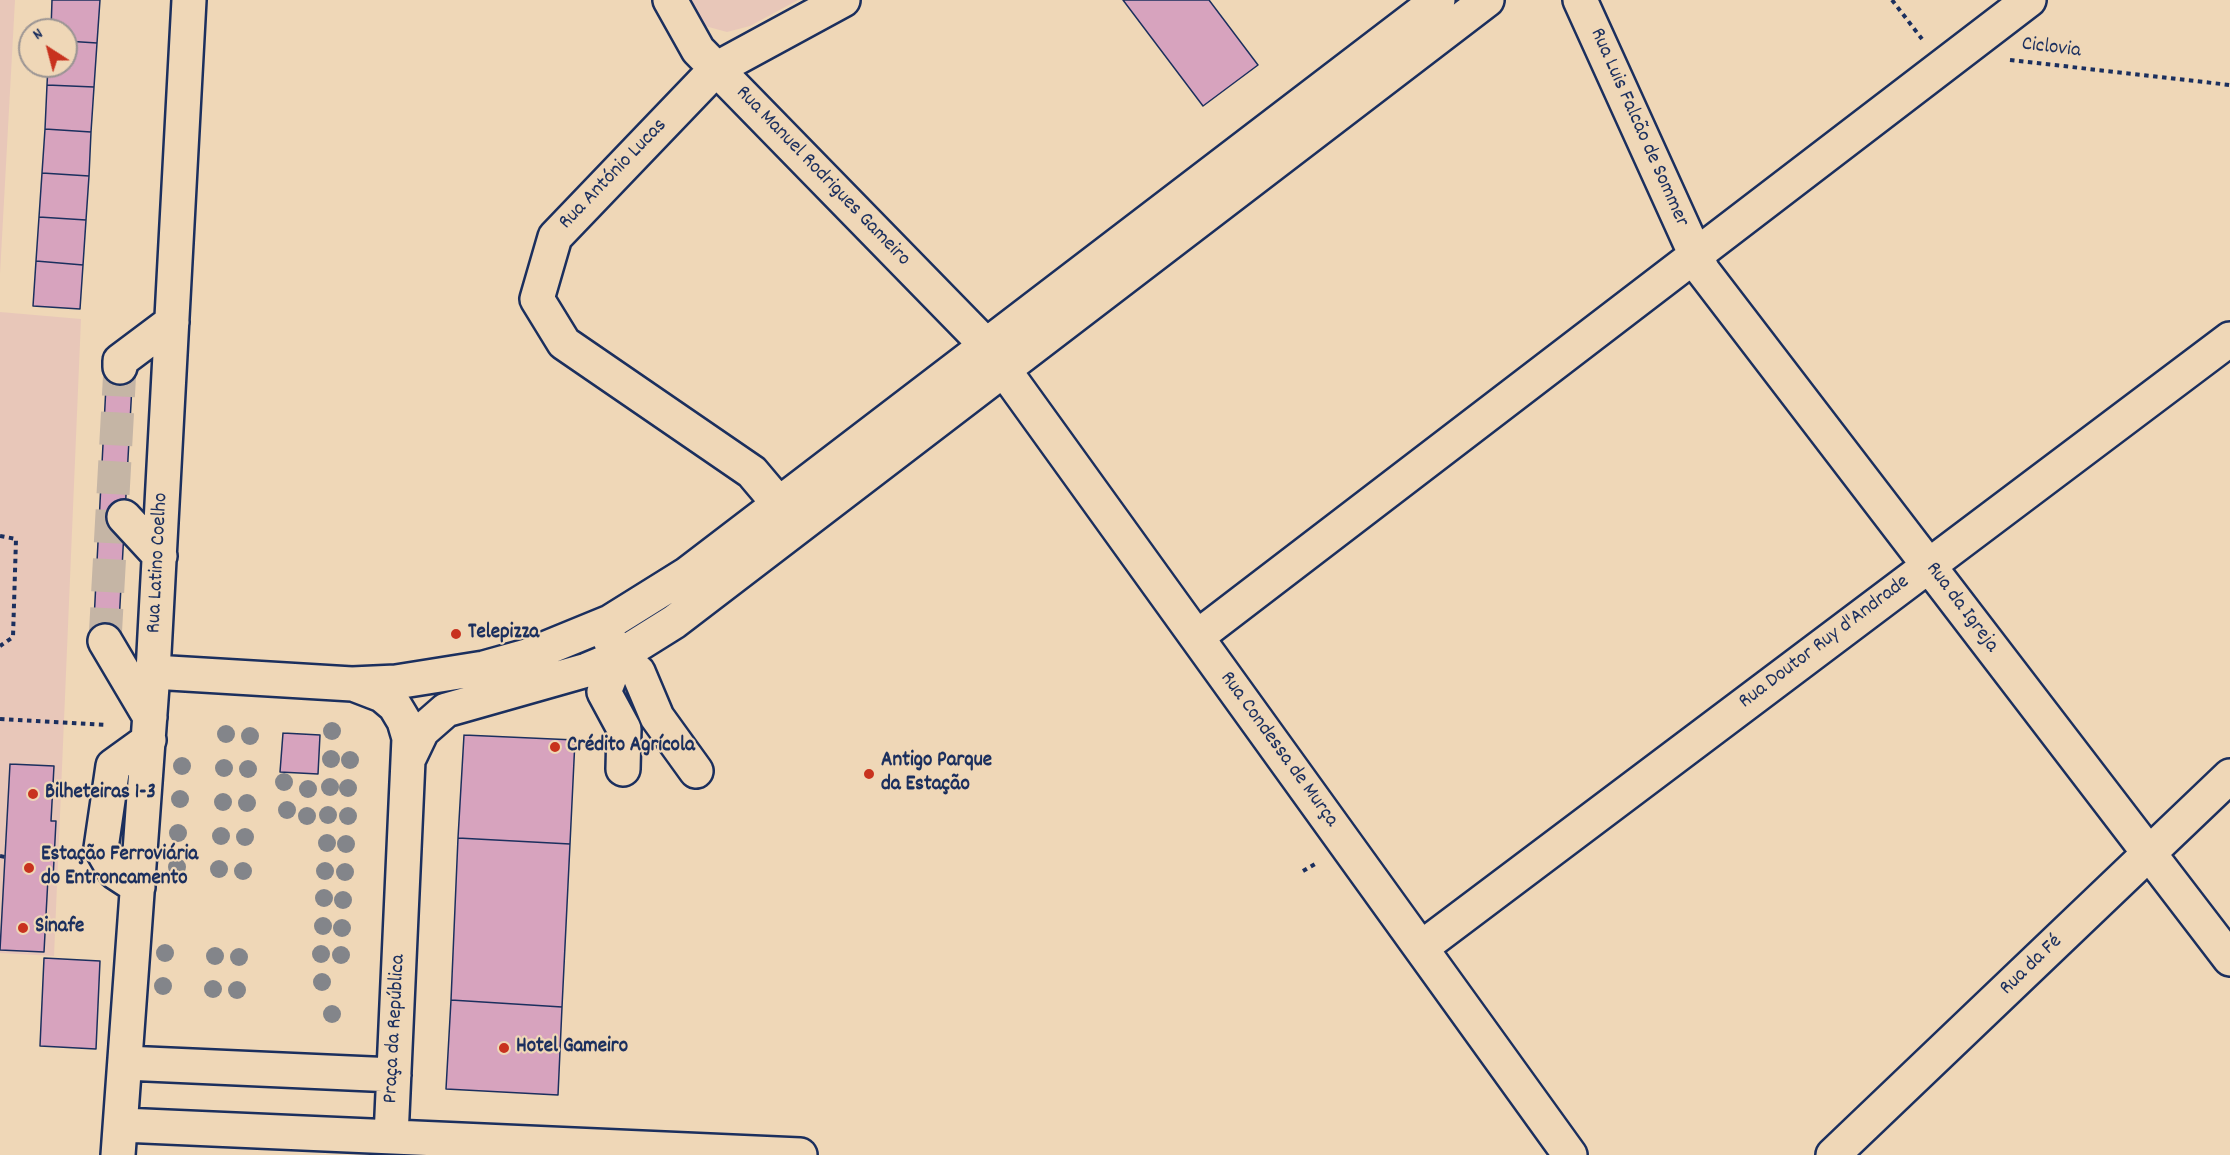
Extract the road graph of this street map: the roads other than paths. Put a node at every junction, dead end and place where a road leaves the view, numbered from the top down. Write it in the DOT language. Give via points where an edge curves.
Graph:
graph roads {
  1 [pos="189,0"];
  2 [pos="670,0"];
  3 [pos="843,0"];
  4 [pos="1438,0"];
  5 [pos="1487,0"];
  6 [pos="1580,0"];
  7 [pos="2029,0"];
  8 [pos="716,69"];
  9 [pos="1696,255"];
  10 [pos="172,322"];
  11 [pos="2230,339"];
  12 [pos="995,357"];
  13 [pos="120,367"];
  14 [pos="779,504"];
  15 [pos="124,517"];
  16 [pos="160,556"];
  17 [pos="1929,566"];
  18 [pos="603,625"];
  19 [pos="1197,637"];
  20 [pos="105,641"];
  21 [pos="618,657"];
  22 [pos="153,672"];
  23 [pos="352,684"];
  24 [pos="150,728"];
  25 [pos="410,756"];
  26 [pos="623,769"];
  27 [pos="696,771"];
  28 [pos="2230,776"];
  29 [pos="2149,854"];
  30 [pos="1421,948"];
  31 [pos="2230,959"];
  32 [pos="125,1063"];
  33 [pos="394,1075"];
  34 [pos="391,1137"];
  35 [pos="120,1140"];
  36 [pos="800,1155"];
  37 [pos="1570,1155"];
  38 [pos="1833,1155"];
  1 -- 10 [label="street, Rua Latino Coelho"];
  2 -- 8 [label="street, Rua Manuel Rodrigues Gameiro" via="698,50"];
  3 -- 8 [label="street, Rua António Lucas"];
  4 -- 12 [label="street"];
  5 -- 12 [label="street"];
  6 -- 9 [label="street, Rua Luis Falcão de Sommer"];
  7 -- 9 [label="street"];
  8 -- 12 [label="street, Rua Manuel Rodrigues Gameiro"];
  8 -- 14 [label="street, Rua António Lucas" via="555,237 537,298 564,343 752,472"];
  9 -- 17 [label="street, Rua da Igreja" via="1703,271"];
  9 -- 19 [label="street"];
  10 -- 13 [label="street" via="120,361"];
  10 -- 16 [label="street, Rua Latino Coelho"];
  11 -- 17 [label="street, Rua Doutor Ruy d'Andrade"];
  12 -- 14 [label="street"];
  12 -- 19 [label="street, Rua Condessa de Murça"];
  12 -- 21 [label="street" via="674,622"];
  14 -- 18 [label="street" via="687,574"];
  15 -- 16 [label="street"];
  16 -- 22 [label="street, Rua Latino Coelho"];
  17 -- 29 [label="street, Rua da Igreja"];
  17 -- 30 [label="street, Rua Doutor Ruy d'Andrade"];
  18 -- 21 [label="street"];
  18 -- 23 [label="street" via="569,641 484,668 396,682"];
  19 -- 30 [label="street, Rua Condessa de Murça"];
  20 -- 24 [label="street"];
  21 -- 25 [label="street" via="446,710 422,731"];
  21 -- 26 [label="street" via="604,692 624,729"];
  21 -- 27 [label="street" via="638,672 657,717"];
  22 -- 23 [label="street"];
  22 -- 24 [label="street, Rua Latino Coelho"];
  23 -- 25 [label="street, Praça da República" via="368,687 395,706 404,721"];
  24 -- 32 [label="street, Rua Latino Coelho"];
  25 -- 33 [label="street, Praça da República"];
  28 -- 29 [label="street, Rua da Fé"];
  29 -- 31 [label="street, Rua da Igreja"];
  29 -- 38 [label="street, Rua da Fé"];
  30 -- 37 [label="street, Rua Condessa de Murça"];
  32 -- 33 [label="street"];
  32 -- 35 [label="street, Rua Latino Coelho"];
  33 -- 34 [label="street, Praça da República"];
  34 -- 35 [label="street"];
  34 -- 36 [label="street"];
}
